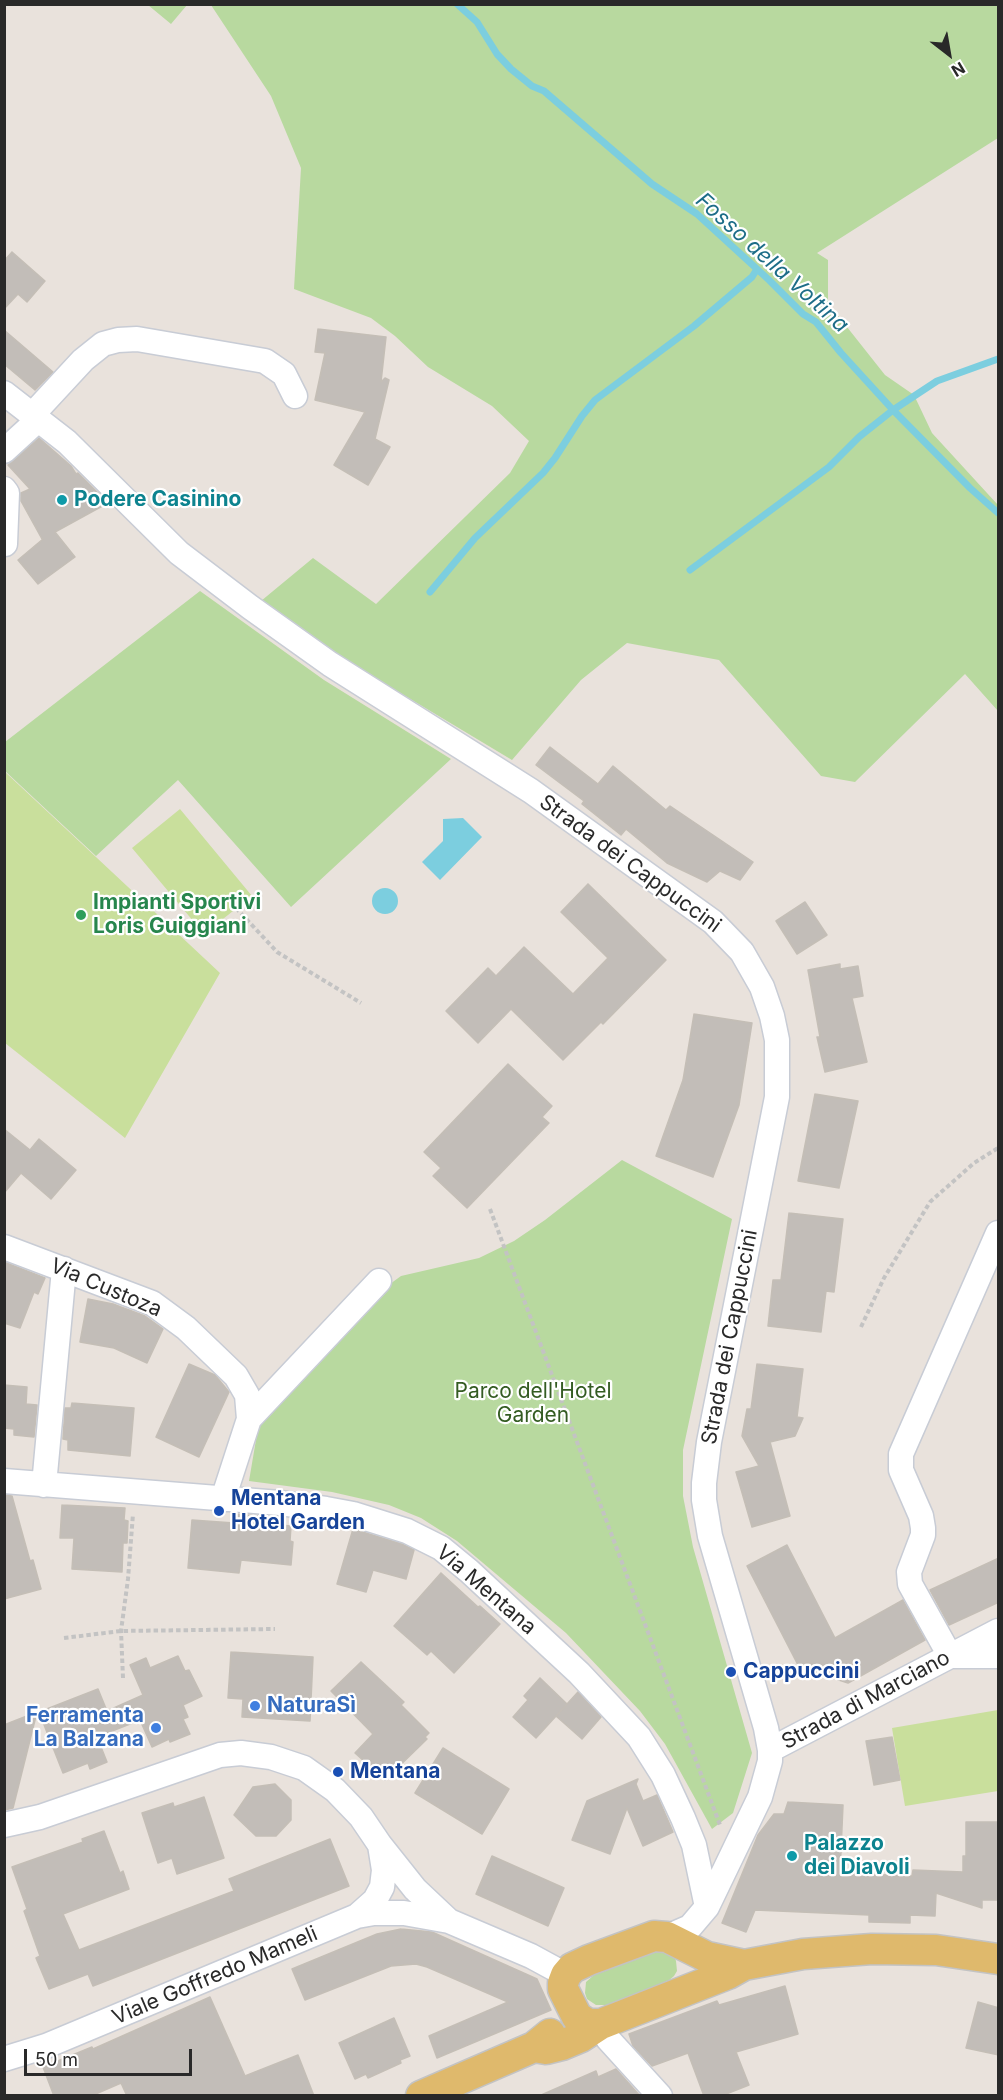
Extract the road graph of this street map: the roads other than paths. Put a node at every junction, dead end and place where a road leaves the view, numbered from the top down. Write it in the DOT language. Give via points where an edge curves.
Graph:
graph roads {
  1 [pos="4,393"];
  2 [pos="295,396"];
  3 [pos="36,417"];
  4 [pos="4,451"];
  5 [pos="4,489"];
  6 [pos="5,544"];
  7 [pos="999,1233"];
  8 [pos="4,1247"];
  9 [pos="64,1269"];
  10 [pos="379,1281"];
  11 [pos="249,1419"];
  12 [pos="4,1481"];
  13 [pos="44,1485"];
  14 [pos="223,1499"];
  15 [pos="999,1631"];
  16 [pos="950,1656"];
  17 [pos="999,1656"];
  18 [pos="770,1750"];
  19 [pos="4,1825"];
  20 [pos="380,1845"];
  21 [pos="707,1907"];
  22 [pos="357,1916"];
  23 [pos="449,1921"];
  24 [pos="673,1940"];
  25 [pos="999,1959"];
  26 [pos="744,1965"];
  27 [pos="566,1975"];
  28 [pos="680,1992"];
  29 [pos="571,2008"];
  30 [pos="601,2024"];
  31 [pos="534,2048"];
  32 [pos="4,2059"];
  33 [pos="421,2096"];
  34 [pos="660,2096"];
  1 -- 3 [label="street, Strada dei Cappuccini"];
  2 -- 3 [label="street" via="284,374 265,361 137,339 118,340 103,344 89,355"];
  3 -- 4 [label="street"];
  3 -- 18 [label="street, Strada dei Cappuccini" via="84,458 179,553 330,664 531,791 713,922 733,940 756,974 777,1040 777,1097 709,1442 704,1500 710,1536"];
  5 -- 6 [label="street"];
  7 -- 16 [label="street" via="901,1454 901,1470 923,1528 909,1572 910,1584"];
  8 -- 9 [label="street, Via Custoza"];
  9 -- 11 [label="street, Via Custoza" via="146,1300 186,1328 241,1382 249,1404"];
  9 -- 13 [label="street"];
  10 -- 11 [label="street"];
  11 -- 14 [label="street, Via Custoza"];
  12 -- 13 [label="street, Via Mentana"];
  13 -- 14 [label="street, Via Mentana"];
  14 -- 21 [label="street, Via Mentana" via="326,1509 386,1524 433,1544 470,1571 579,1673 651,1754 694,1845"];
  15 -- 16 [label="street, Strada di Marciano"];
  16 -- 17 [label="street"];
  16 -- 18 [label="street, Strada di Marciano"];
  18 -- 21 [label="street, Strada di Marciano" via="760,1797"];
  19 -- 20 [label="street" via="40,1817 207,1758 241,1753 288,1761 315,1774 352,1807"];
  20 -- 22 [label="street, Viale Goffredo Mameli" via="382,1887 375,1900"];
  20 -- 23 [label="street" via="415,1889"];
  21 -- 24 [label="street, Strada di Marciano"];
  22 -- 23 [label="street, Viale Goffredo Mameli" via="392,1912"];
  22 -- 32 [label="street, Viale Goffredo Mameli" via="46,2046"];
  23 -- 27 [label="street, Viale Goffredo Mameli"];
  24 -- 26 [label="main road" via="707,1957"];
  24 -- 27 [label="main road" via="645,1938 583,1962"];
  24 -- 28 [label="main road" via="689,1968"];
  25 -- 26 [label="main road" via="908,1949 842,1950"];
  26 -- 28 [label="main road"];
  27 -- 29 [label="main road" via="562,1986"];
  28 -- 30 [label="main road"];
  29 -- 30 [label="main road" via="584,2023"];
  29 -- 31 [label="main road" via="558,2027"];
  30 -- 31 [label="main road" via="562,2045"];
  30 -- 34 [label="street" via="608,2039"];
  31 -- 33 [label="main road"];
}
